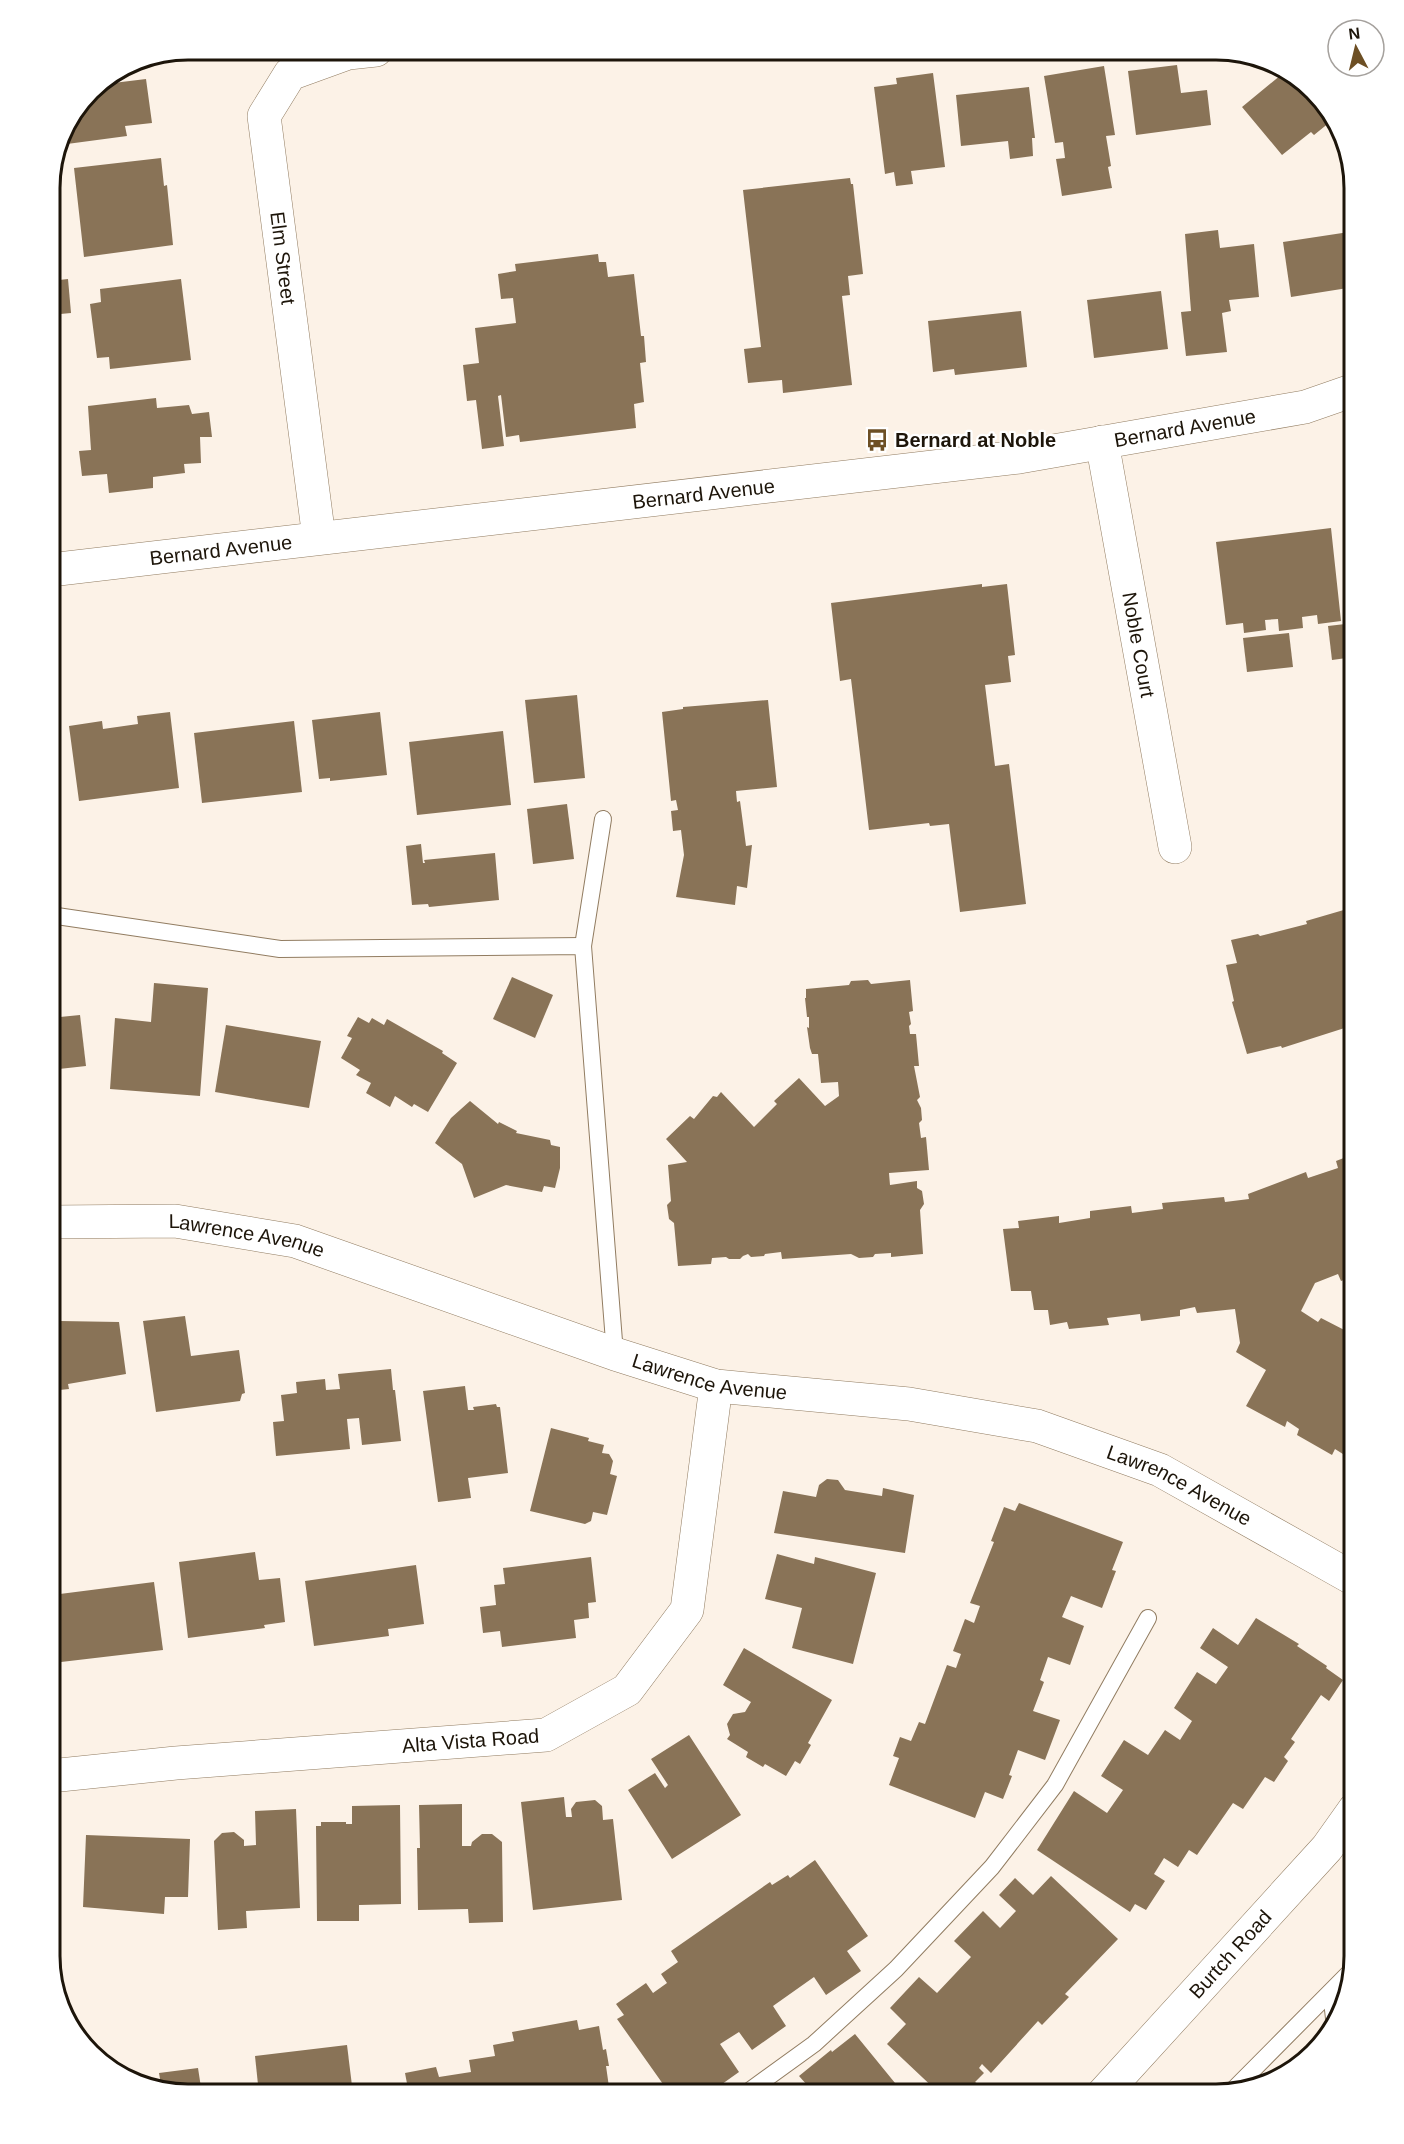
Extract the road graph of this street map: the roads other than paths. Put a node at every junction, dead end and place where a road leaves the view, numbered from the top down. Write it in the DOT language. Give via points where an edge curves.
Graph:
graph roads {
  1 [pos="329,60"];
  2 [pos="1344,393"];
  3 [pos="1102,442"];
  4 [pos="319,538"];
  5 [pos="60,569"];
  6 [pos="603,819"];
  7 [pos="1175,847"];
  8 [pos="60,916"];
  9 [pos="583,946"];
  10 [pos="60,1222"];
  11 [pos="615,1354"];
  12 [pos="716,1386"];
  13 [pos="1344,1573"];
  14 [pos="1148,1618"];
  15 [pos="60,1775"];
  16 [pos="1344,1824"];
  17 [pos="1342,1980"];
  18 [pos="1330,1992"];
  19 [pos="1332,2008"];
  20 [pos="1243,2081"];
  21 [pos="758,2084"];
  22 [pos="1112,2084"];
  1 -- 4 [label="street, Elm Street" via="290,74 264,116"];
  2 -- 3 [label="street, Bernard Avenue" via="1305,407"];
  3 -- 4 [label="street, Bernard Avenue" via="1019,457"];
  3 -- 7 [label="street, Noble Court"];
  4 -- 5 [label="street, Bernard Avenue"];
  6 -- 9 [label="lane"];
  8 -- 9 [label="lane" via="280,949"];
  9 -- 11 [label="lane"];
  10 -- 11 [label="street, Lawrence Avenue" via="175,1221 295,1241"];
  11 -- 12 [label="street, Lawrence Avenue"];
  12 -- 13 [label="street, Lawrence Avenue" via="909,1404 1037,1426 1160,1470"];
  12 -- 15 [label="street, Alta Vista Road" via="687,1610 627,1690 546,1735"];
  14 -- 21 [label="lane" via="1055,1785 992,1867 896,1969 814,2044"];
  16 -- 22 [label="street, Burtch Road" via="1327,1848"];
  17 -- 18 [label="lane"];
  18 -- 19 [label="lane"];
  18 -- 20 [label="lane"];
}
